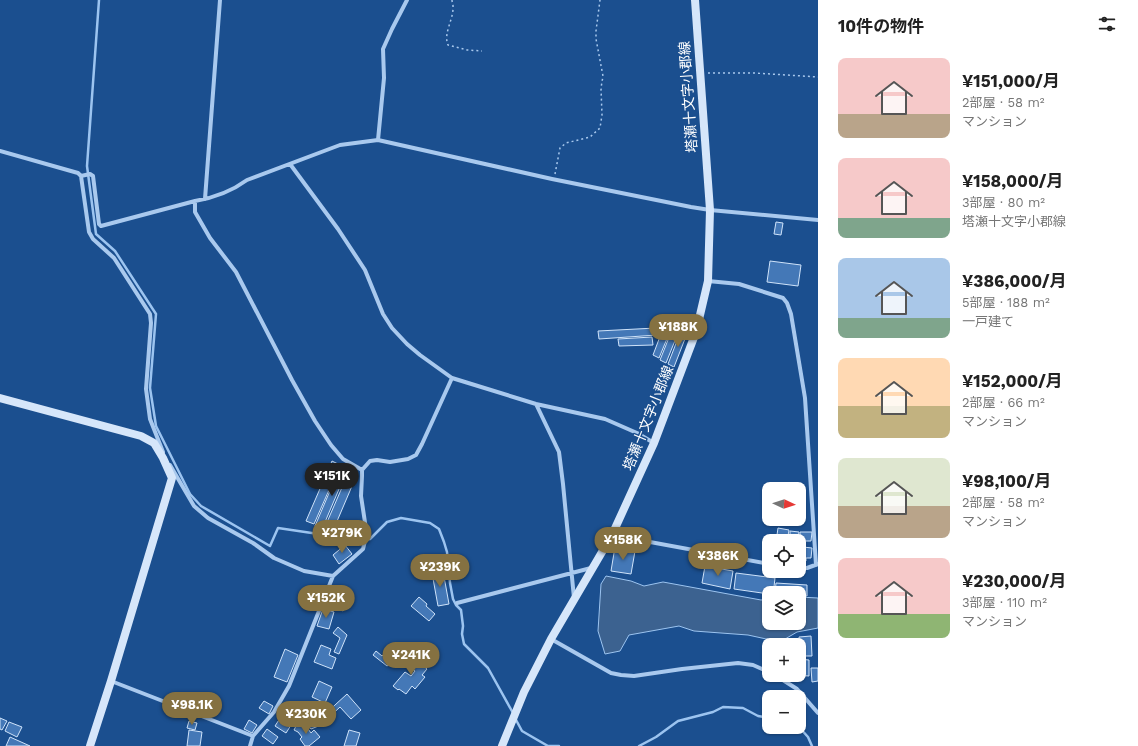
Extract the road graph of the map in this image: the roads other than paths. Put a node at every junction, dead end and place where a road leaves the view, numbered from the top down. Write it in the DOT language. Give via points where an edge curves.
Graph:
graph roads {
  1 [pos="220,0"];
  2 [pos="408,0"];
  3 [pos="695,0"];
  4 [pos="378,140"];
  5 [pos="0,151"];
  6 [pos="290,164"];
  7 [pos="81,176"];
  8 [pos="205,199"];
  9 [pos="195,201"];
  10 [pos="710,210"];
  11 [pos="818,220"];
  12 [pos="708,281"];
  13 [pos="452,378"];
  14 [pos="0,398"];
  15 [pos="536,404"];
  16 [pos="654,443"];
  17 [pos="164,458"];
  18 [pos="362,470"];
  19 [pos="612,535"];
  20 [pos="762,563"];
  21 [pos="817,565"];
  22 [pos="594,567"];
  23 [pos="806,568"];
  24 [pos="572,573"];
  25 [pos="333,576"];
  26 [pos="574,600"];
  27 [pos="457,603"];
  28 [pos="551,639"];
  29 [pos="762,669"];
  30 [pos="111,681"];
  31 [pos="786,682"];
  32 [pos="818,713"];
  33 [pos="253,736"];
  34 [pos="90,746"];
  35 [pos="250,746"];
  36 [pos="502,746"];
  1 -- 8 [label="street"];
  2 -- 4 [label="street" via="383,49 384,78"];
  3 -- 10 [label="main road, 塔瀬十文字小郡線"];
  4 -- 6 [label="street" via="340,145"];
  4 -- 10 [label="street" via="552,179"];
  5 -- 7 [label="street"];
  6 -- 8 [label="street"];
  6 -- 13 [label="street" via="365,270 392,328 406,344"];
  7 -- 9 [label="street" via="92,176 101,226"];
  7 -- 17 [label="street" via="89,232 114,258 150,314 146,389 150,419"];
  8 -- 9 [label="street"];
  9 -- 18 [label="street" via="195,212 210,238 236,272 315,420 343,460"];
  10 -- 11 [label="street"];
  10 -- 12 [label="main road, 塔瀬十文字小郡線"];
  12 -- 16 [label="main road, 塔瀬十文字小郡線" via="696,332"];
  12 -- 21 [label="street" via="739,284 783,298 787,303 805,398"];
  13 -- 15 [label="street"];
  13 -- 18 [label="street" via="416,455 390,462 377,460 370,462"];
  14 -- 17 [label="main road" via="141,436 154,443"];
  15 -- 16 [label="street" via="605,419"];
  15 -- 24 [label="street" via="559,452"];
  16 -- 19 [label="main road, 塔瀬十文字小郡線"];
  17 -- 25 [label="street" via="194,506 208,518 274,558 304,571"];
  17 -- 30 [label="main road" via="172,478"];
  18 -- 25 [label="street" via="361,496 366,529 363,549"];
  19 -- 20 [label="street"];
  19 -- 22 [label="main road, 塔瀬十文字小郡線"];
  21 -- 23 [label="street"];
  22 -- 24 [label="street"];
  22 -- 26 [label="main road, 塔瀬十文字小郡線"];
  24 -- 26 [label="street"];
  24 -- 27 [label="street"];
  25 -- 33 [label="street" via="289,686 274,712"];
  26 -- 28 [label="main road, 塔瀬十文字小郡線"];
  28 -- 29 [label="street" via="611,673 621,675 634,676 738,663"];
  28 -- 36 [label="main road, 塔瀬十文字小郡線" via="524,692"];
  30 -- 33 [label="street"];
  30 -- 34 [label="main road"];
  31 -- 32 [label="street" via="797,689"];
  33 -- 35 [label="street"];
}
